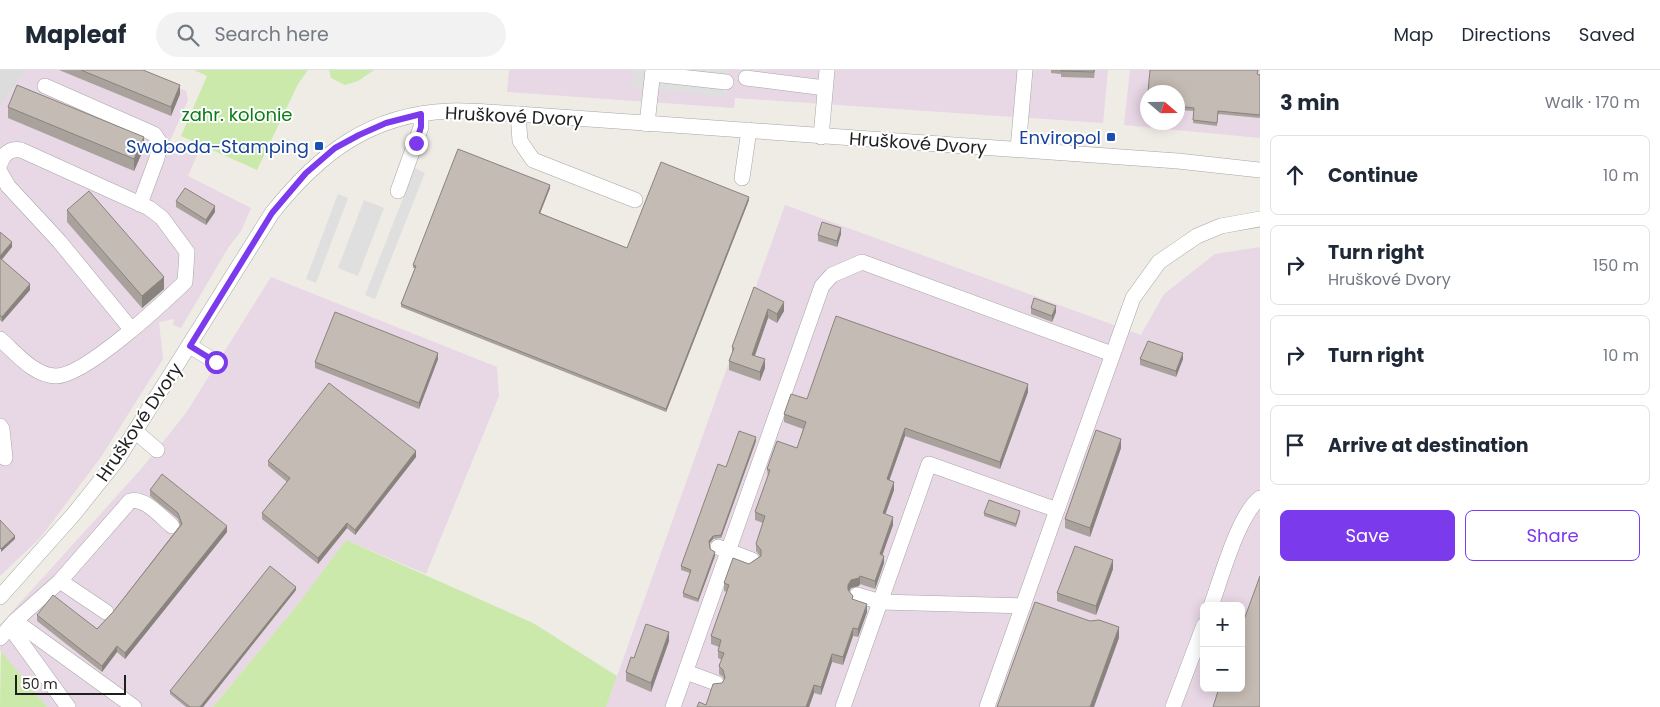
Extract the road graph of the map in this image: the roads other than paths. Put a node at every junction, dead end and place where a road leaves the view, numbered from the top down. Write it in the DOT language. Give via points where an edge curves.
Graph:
graph roads {
  1 [pos="827,70"];
  2 [pos="1025,70"];
  3 [pos="653,72"];
  4 [pos="746,78"];
  5 [pos="726,82"];
  6 [pos="44,86"];
  7 [pos="825,88"];
  8 [pos="421,114"];
  9 [pos="518,114"];
  10 [pos="647,124"];
  11 [pos="749,130"];
  12 [pos="821,136"];
  13 [pos="1018,149"];
  14 [pos="0,164"];
  15 [pos="1260,170"];
  16 [pos="0,172"];
  17 [pos="742,178"];
  18 [pos="398,191"];
  19 [pos="635,200"];
  20 [pos="140,204"];
  21 [pos="1260,219"];
  22 [pos="131,329"];
  23 [pos="0,339"];
  24 [pos="190,346"];
  25 [pos="1112,354"];
  26 [pos="216,362"];
  27 [pos="0,426"];
  28 [pos="135,432"];
  29 [pos="157,450"];
  30 [pos="5,458"];
  31 [pos="1260,498"];
  32 [pos="1056,510"];
  33 [pos="172,526"];
  34 [pos="724,549"];
  35 [pos="752,560"];
  36 [pos="60,581"];
  37 [pos="856,595"];
  38 [pos="0,597"];
  39 [pos="881,602"];
  40 [pos="1213,602"];
  41 [pos="1023,603"];
  42 [pos="1041,606"];
  43 [pos="106,612"];
  44 [pos="8,629"];
  45 [pos="1200,636"];
  46 [pos="686,672"];
  47 [pos="716,683"];
  48 [pos="68,707"];
  49 [pos="134,707"];
  50 [pos="673,707"];
  51 [pos="843,707"];
  52 [pos="987,707"];
  53 [pos="1173,707"];
  1 -- 7 [label="street"];
  2 -- 13 [label="street"];
  3 -- 5 [label="street"];
  3 -- 10 [label="street"];
  4 -- 7 [label="street"];
  6 -- 20 [label="street" via="154,134 160,142 157,158"];
  7 -- 12 [label="street"];
  8 -- 9 [label="street, Hruškové Dvory" via="449,111"];
  8 -- 18 [label="street" via="421,127"];
  8 -- 24 [label="street, Hruškové Dvory" via="386,123 359,135 335,148 306,173 272,213"];
  9 -- 10 [label="street, Hruškové Dvory"];
  9 -- 19 [label="street" via="520,141 533,160"];
  10 -- 11 [label="street, Hruškové Dvory"];
  11 -- 12 [label="street, Hruškové Dvory"];
  11 -- 17 [label="street"];
  12 -- 13 [label="street, Hruškové Dvory"];
  13 -- 15 [label="street, Hruškové Dvory"];
  14 -- 20 [label="street" via="2,157 9,152 21,150"];
  16 -- 22 [label="street" via="8,186 59,241"];
  20 -- 22 [label="street" via="162,218 187,252 185,282"];
  21 -- 25 [label="street" via="1208,230 1159,262 1133,298"];
  22 -- 23 [label="street" via="81,368 56,376 34,369"];
  24 -- 26 [label="street"];
  24 -- 28 [label="street, Hruškové Dvory"];
  25 -- 32 [label="street"];
  25 -- 34 [label="street" via="862,262 832,275 822,286"];
  27 -- 30 [label="street"];
  28 -- 29 [label="street"];
  28 -- 38 [label="street, Hruškové Dvory" via="73,515"];
  31 -- 40 [label="street" via="1252,504 1242,524"];
  32 -- 39 [label="street" via="930,464"];
  32 -- 41 [label="street"];
  33 -- 36 [label="street" via="145,503 130,502"];
  34 -- 35 [label="street"];
  34 -- 46 [label="street"];
  36 -- 43 [label="street"];
  36 -- 44 [label="street"];
  37 -- 39 [label="street"];
  39 -- 41 [label="street"];
  39 -- 51 [label="street"];
  41 -- 42 [label="street"];
  41 -- 52 [label="street"];
  44 -- 48 [label="street"];
  44 -- 49 [label="street"];
  45 -- 53 [label="street"];
  46 -- 47 [label="street"];
  46 -- 50 [label="street"];
}
